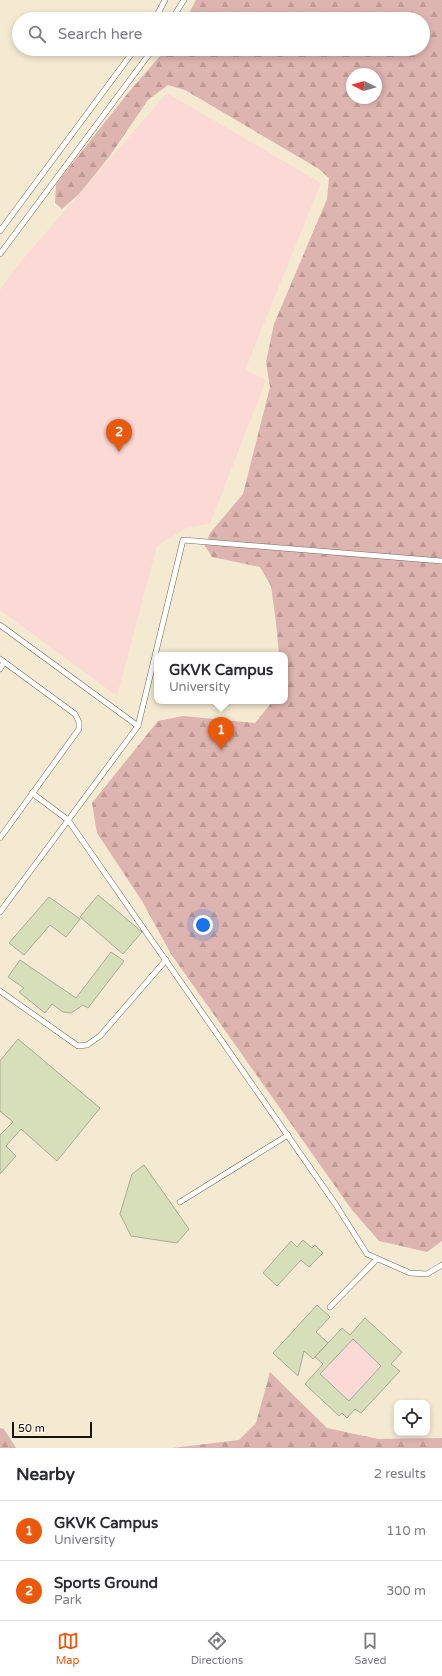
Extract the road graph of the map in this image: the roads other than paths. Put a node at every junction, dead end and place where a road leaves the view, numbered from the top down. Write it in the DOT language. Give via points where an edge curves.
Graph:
graph roads {
  1 [pos="165,0"];
  2 [pos="184,0"];
  3 [pos="158,12"];
  4 [pos="176,12"];
  5 [pos="130,56"];
  6 [pos="148,56"];
  7 [pos="0,231"];
  8 [pos="0,254"];
  9 [pos="442,561"];
  10 [pos="0,624"];
  11 [pos="156,652"];
  12 [pos="154,660"];
  13 [pos="2,661"];
  14 [pos="0,669"];
  15 [pos="138,726"];
  16 [pos="32,793"];
  17 [pos="68,820"];
  18 [pos="0,838"];
  19 [pos="0,912"];
  20 [pos="166,960"];
  21 [pos="0,991"];
  22 [pos="288,1136"];
  23 [pos="180,1202"];
  24 [pos="377,1259"];
  25 [pos="442,1265"];
  26 [pos="330,1307"];
  1 -- 3 [label="lane"];
  2 -- 4 [label="lane"];
  5 -- 7 [label="lane"];
  6 -- 8 [label="lane"];
  9 -- 11 [label="lane" via="183,540"];
  10 -- 15 [label="lane"];
  12 -- 15 [label="lane"];
  13 -- 14 [label="lane"];
  13 -- 16 [label="lane" via="75,714 79,722 79,729"];
  15 -- 17 [label="lane"];
  16 -- 17 [label="lane"];
  16 -- 18 [label="lane"];
  17 -- 19 [label="lane"];
  17 -- 20 [label="lane"];
  20 -- 21 [label="lane" via="100,1036 87,1046 78,1046"];
  20 -- 22 [label="lane"];
  22 -- 23 [label="lane"];
  22 -- 24 [label="lane" via="367,1254"];
  24 -- 25 [label="lane" via="410,1273 427,1274"];
  24 -- 26 [label="lane"];
}
